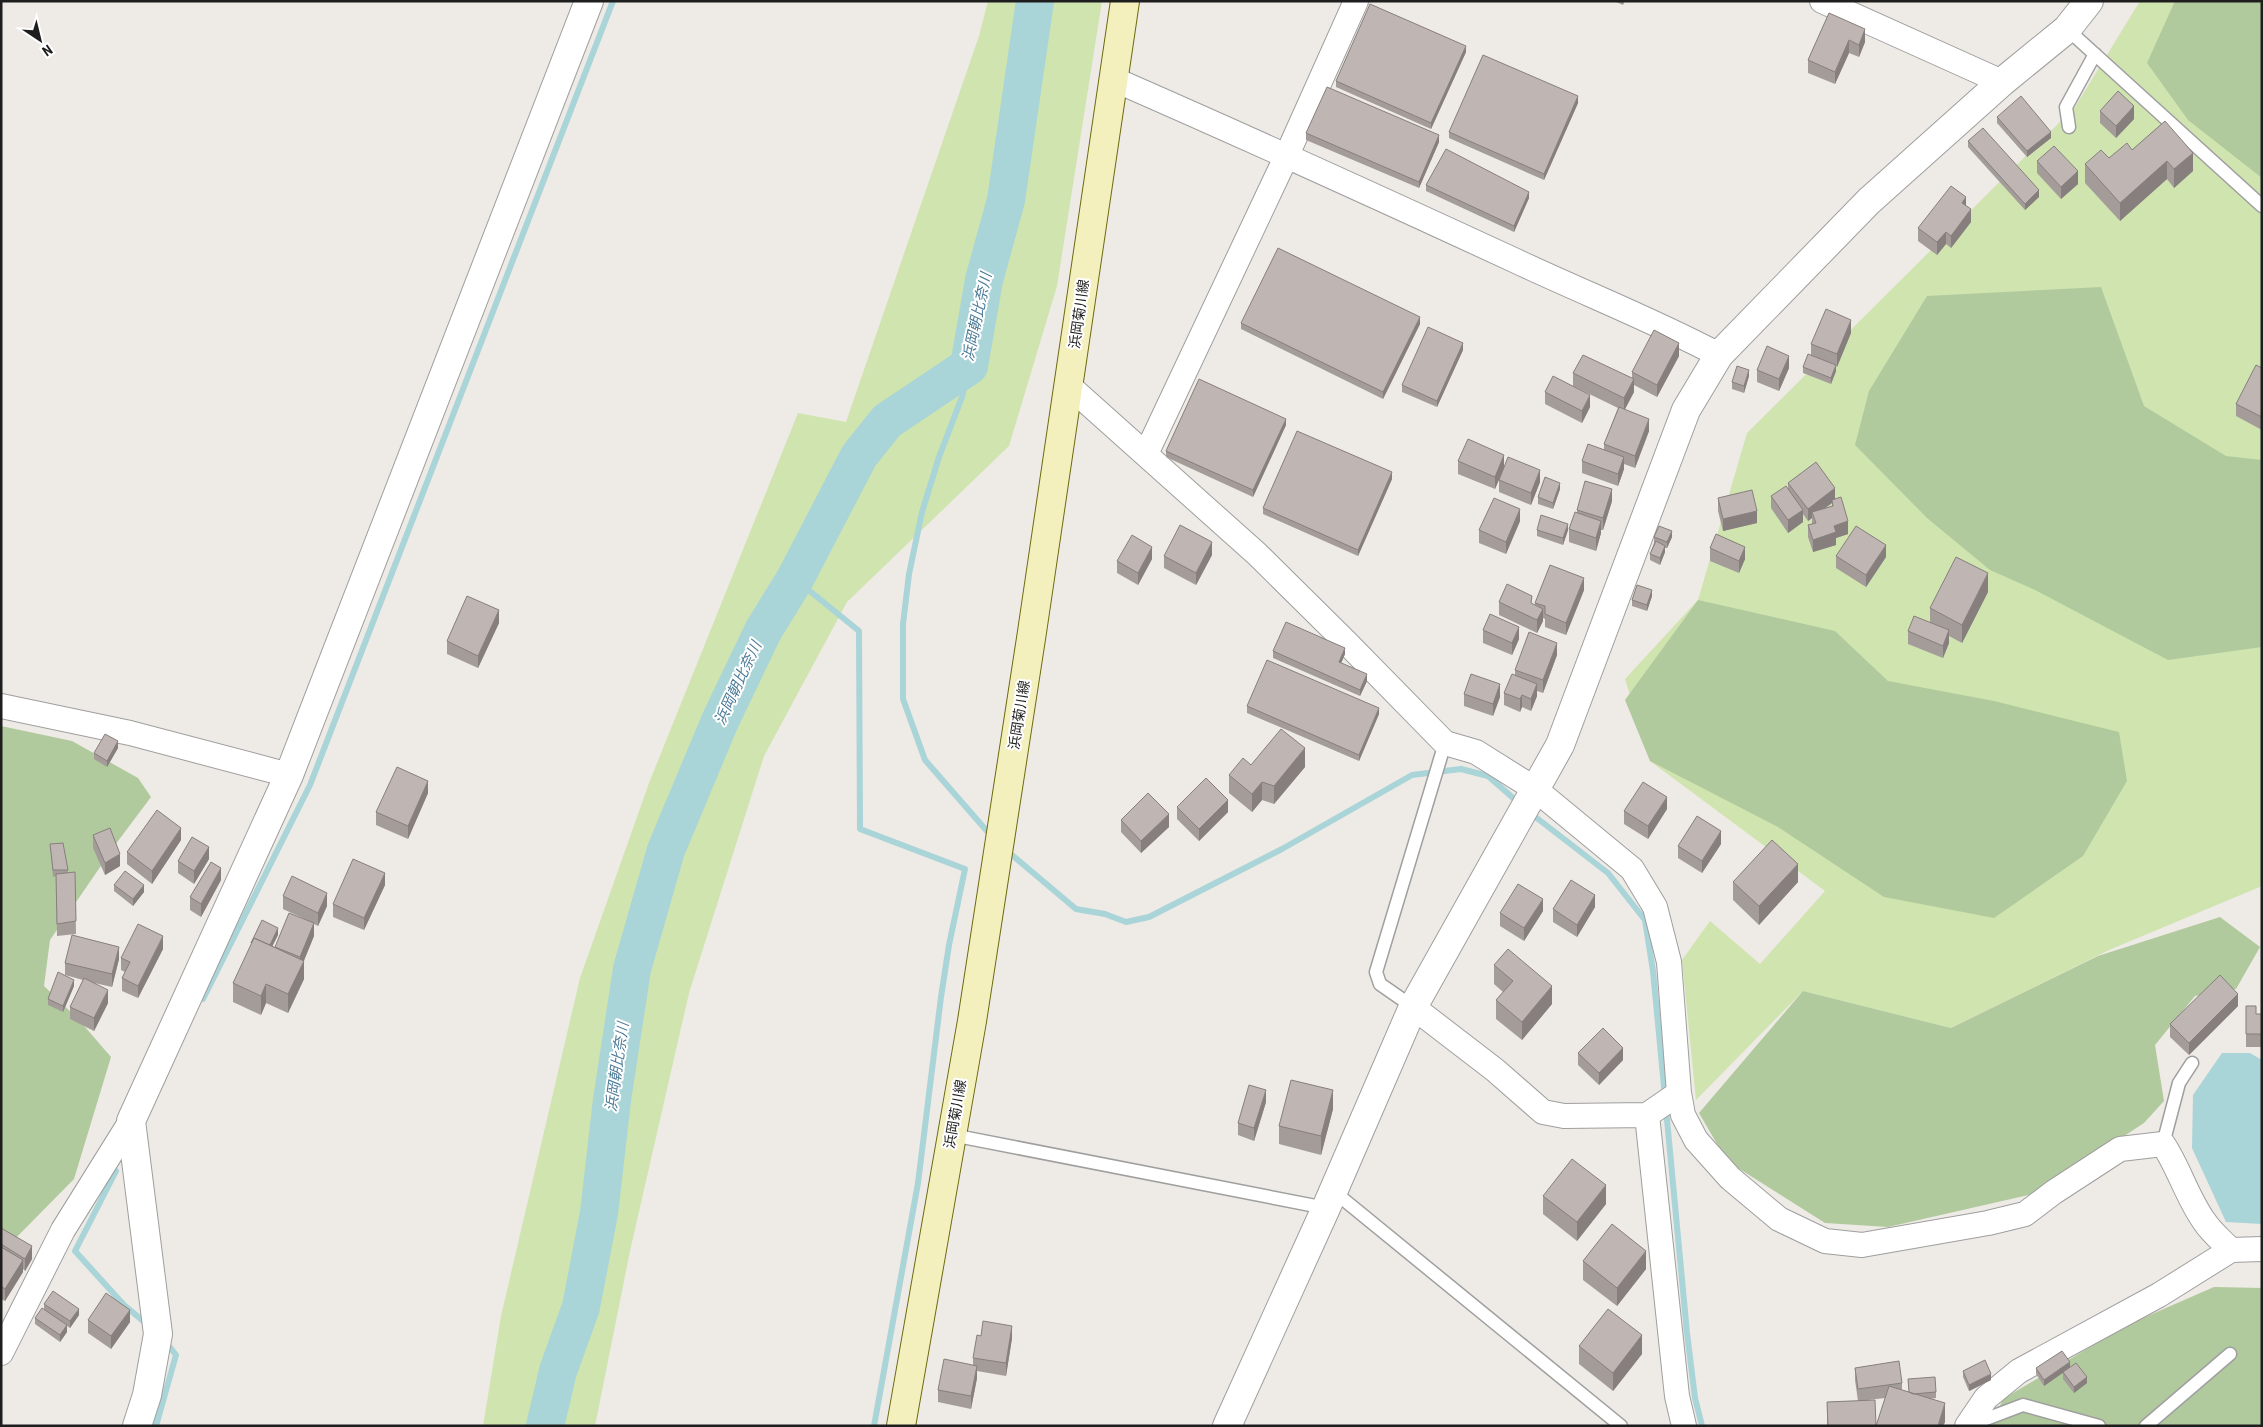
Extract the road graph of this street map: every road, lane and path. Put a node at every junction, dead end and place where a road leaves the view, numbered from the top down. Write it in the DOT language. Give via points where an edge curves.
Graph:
graph roads {
  1 [pos="589,1"];
  2 [pos="1125,1"];
  3 [pos="1356,1"];
  4 [pos="1822,1"];
  5 [pos="2089,1"];
  6 [pos="1848,7"];
  7 [pos="2067,29"];
  8 [pos="2095,54"];
  9 [pos="1113,79"];
  10 [pos="2002,82"];
  11 [pos="2069,127"];
  12 [pos="1287,155"];
  13 [pos="2262,206"];
  14 [pos="1718,355"];
  15 [pos="1069,386"];
  16 [pos="1146,454"];
  17 [pos="1,706"];
  18 [pos="1445,743"];
  19 [pos="289,775"];
  20 [pos="1535,788"];
  21 [pos="1413,1007"];
  22 [pos="2192,1063"];
  23 [pos="1679,1092"];
  24 [pos="1648,1115"];
  25 [pos="131,1121"];
  26 [pos="952,1135"];
  27 [pos="2163,1144"];
  28 [pos="1329,1199"];
  29 [pos="2262,1249"];
  30 [pos="2231,1250"];
  31 [pos="1,1353"];
  32 [pos="2230,1354"];
  33 [pos="137,1426"];
  34 [pos="901,1426"];
  35 [pos="1227,1426"];
  36 [pos="1621,1426"];
  37 [pos="1684,1426"];
  38 [pos="1967,1426"];
  39 [pos="2099,1426"];
  40 [pos="2146,1426"];
  1 -- 19 [label="street"];
  2 -- 9 [label="main road, 浜岡菊川線"];
  3 -- 12 [label="street"];
  4 -- 6 [label="street"];
  5 -- 7 [label="street"];
  6 -- 10 [label="street"];
  7 -- 8 [label="lane"];
  7 -- 10 [label="street"];
  8 -- 11 [label="lane" via="2066,107"];
  8 -- 13 [label="lane"];
  9 -- 12 [label="street"];
  9 -- 15 [label="main road, 浜岡菊川線"];
  10 -- 14 [label="street" via="1869,202"];
  12 -- 14 [label="street" via="1677,333"];
  12 -- 16 [label="street"];
  14 -- 20 [label="street" via="1686,410 1560,745"];
  15 -- 16 [label="street"];
  15 -- 26 [label="main road, 浜岡菊川線"];
  16 -- 18 [label="street" via="1264,561"];
  17 -- 19 [label="street" via="130,733"];
  18 -- 20 [label="street" via="1476,752"];
  18 -- 21 [label="lane" via="1376,972 1380,984"];
  19 -- 25 [label="street"];
  20 -- 21 [label="street"];
  20 -- 23 [label="street" via="1632,869 1655,908 1669,962"];
  21 -- 24 [label="street" via="1495,1070 1543,1112 1564,1116"];
  21 -- 28 [label="street"];
  22 -- 27 [label="lane" via="2179,1083"];
  23 -- 24 [label="street"];
  23 -- 27 [label="street" via="1683,1115 1696,1140 1730,1178 1779,1219 1825,1241 1862,1245 2025,1214 2120,1149"];
  24 -- 37 [label="street" via="1677,1396"];
  25 -- 31 [label="street" via="63,1230"];
  25 -- 33 [label="street" via="158,1334 147,1395"];
  26 -- 28 [label="lane"];
  26 -- 34 [label="main road, 浜岡菊川線"];
  27 -- 30 [label="street" via="2204,1222"];
  28 -- 35 [label="street"];
  28 -- 36 [label="lane"];
  29 -- 30 [label="street"];
  30 -- 38 [label="street" via="2159,1295 2019,1371 1986,1398"];
  32 -- 40 [label="lane"];
  38 -- 39 [label="lane" via="2022,1404"];
}
